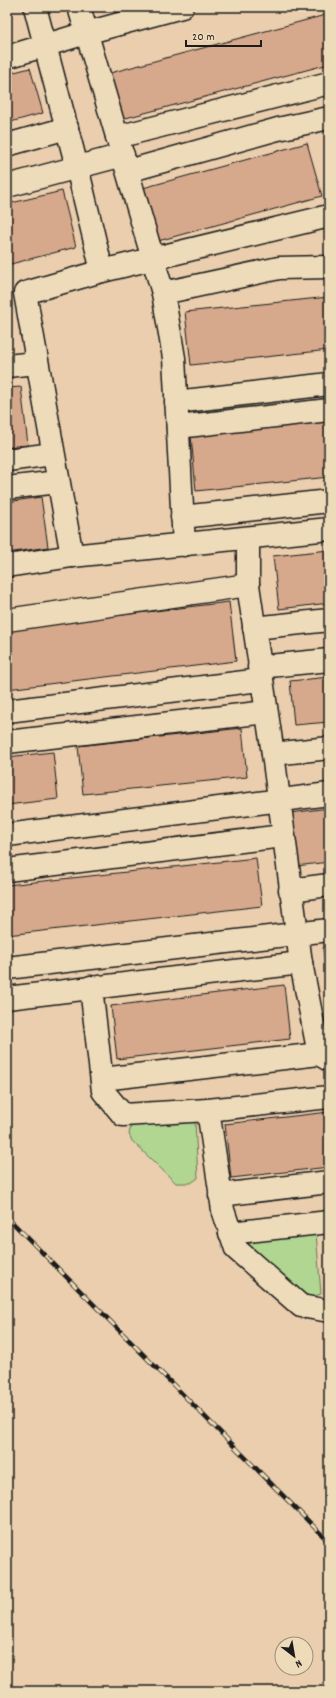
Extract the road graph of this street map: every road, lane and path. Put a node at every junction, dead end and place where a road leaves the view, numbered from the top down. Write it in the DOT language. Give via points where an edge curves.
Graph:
graph roads {
  1 [pos="35,7"];
  2 [pos="79,7"];
  3 [pos="182,7"];
  4 [pos="86,33"];
  5 [pos="45,47"];
  6 [pos="7,57"];
  7 [pos="329,83"];
  8 [pos="329,118"];
  9 [pos="67,128"];
  10 [pos="7,145"];
  11 [pos="122,155"];
  12 [pos="77,167"];
  13 [pos="7,186"];
  14 [pos="329,216"];
  15 [pos="153,257"];
  16 [pos="329,266"];
  17 [pos="102,271"];
  18 [pos="163,293"];
  19 [pos="16,295"];
  20 [pos="36,363"];
  21 [pos="7,366"];
  22 [pos="329,384"];
  23 [pos="176,402"];
  24 [pos="329,410"];
  25 [pos="178,427"];
  26 [pos="53,454"];
  27 [pos="7,460"];
  28 [pos="58,482"];
  29 [pos="7,488"];
  30 [pos="329,501"];
  31 [pos="182,517"];
  32 [pos="329,529"];
  33 [pos="248,538"];
  34 [pos="184,544"];
  35 [pos="72,556"];
  36 [pos="7,566"];
  37 [pos="248,585"];
  38 [pos="7,620"];
  39 [pos="329,620"];
  40 [pos="254,628"];
  41 [pos="329,660"];
  42 [pos="260,674"];
  43 [pos="7,711"];
  44 [pos="266,712"];
  45 [pos="7,742"];
  46 [pos="329,748"];
  47 [pos="273,754"];
  48 [pos="329,794"];
  49 [pos="278,800"];
  50 [pos="7,834"];
  51 [pos="283,836"];
  52 [pos="7,870"];
  53 [pos="329,885"];
  54 [pos="290,890"];
  55 [pos="329,930"];
  56 [pos="297,934"];
  57 [pos="301,963"];
  58 [pos="7,968"];
  59 [pos="91,987"];
  60 [pos="7,998"];
  61 [pos="320,1019"];
  62 [pos="324,1057"];
  63 [pos="102,1079"];
  64 [pos="329,1096"];
  65 [pos="208,1110"];
  66 [pos="329,1182"];
  67 [pos="220,1195"];
  68 [pos="329,1222"];
  69 [pos="230,1233"];
  70 [pos="329,1311"];
  1 -- 5 [label="street"];
  2 -- 4 [label="street"];
  3 -- 4 [label="street"];
  4 -- 5 [label="street"];
  4 -- 11 [label="street"];
  5 -- 6 [label="street"];
  5 -- 9 [label="street"];
  7 -- 11 [label="street"];
  8 -- 11 [label="street"];
  9 -- 10 [label="street"];
  9 -- 12 [label="street"];
  11 -- 12 [label="street"];
  11 -- 15 [label="street"];
  12 -- 13 [label="street"];
  12 -- 17 [label="street"];
  14 -- 15 [label="street"];
  15 -- 17 [label="street"];
  15 -- 18 [label="street"];
  16 -- 18 [label="street" via="279,268"];
  17 -- 19 [label="street"];
  18 -- 23 [label="street" via="174,358"];
  19 -- 20 [label="street"];
  20 -- 21 [label="street"];
  20 -- 26 [label="street"];
  22 -- 23 [label="street"];
  23 -- 25 [label="street"];
  24 -- 25 [label="street"];
  25 -- 31 [label="street"];
  26 -- 27 [label="street"];
  26 -- 28 [label="street"];
  28 -- 29 [label="street"];
  28 -- 35 [label="street"];
  30 -- 31 [label="street"];
  31 -- 34 [label="street"];
  32 -- 33 [label="street"];
  33 -- 34 [label="street"];
  33 -- 37 [label="street"];
  34 -- 35 [label="street"];
  35 -- 36 [label="street"];
  37 -- 38 [label="street"];
  37 -- 40 [label="street"];
  39 -- 40 [label="street"];
  40 -- 42 [label="street"];
  41 -- 42 [label="street"];
  42 -- 43 [label="street"];
  42 -- 44 [label="street"];
  44 -- 45 [label="street"];
  44 -- 47 [label="street"];
  46 -- 47 [label="street"];
  47 -- 49 [label="street"];
  48 -- 49 [label="street"];
  49 -- 50 [label="street"];
  49 -- 51 [label="street"];
  51 -- 52 [label="street"];
  51 -- 54 [label="street"];
  53 -- 54 [label="street"];
  54 -- 56 [label="street"];
  55 -- 56 [label="street"];
  56 -- 57 [label="street"];
  56 -- 58 [label="street"];
  57 -- 59 [label="street"];
  57 -- 61 [label="street"];
  59 -- 60 [label="street"];
  59 -- 63 [label="street"];
  61 -- 62 [label="street"];
  62 -- 63 [label="street"];
  63 -- 65 [label="street" via="103,1091 123,1115"];
  64 -- 65 [label="street"];
  65 -- 67 [label="street"];
  66 -- 67 [label="street"];
  67 -- 69 [label="street"];
  68 -- 69 [label="street"];
  69 -- 70 [label="street" via="236,1249 300,1306"];
}
